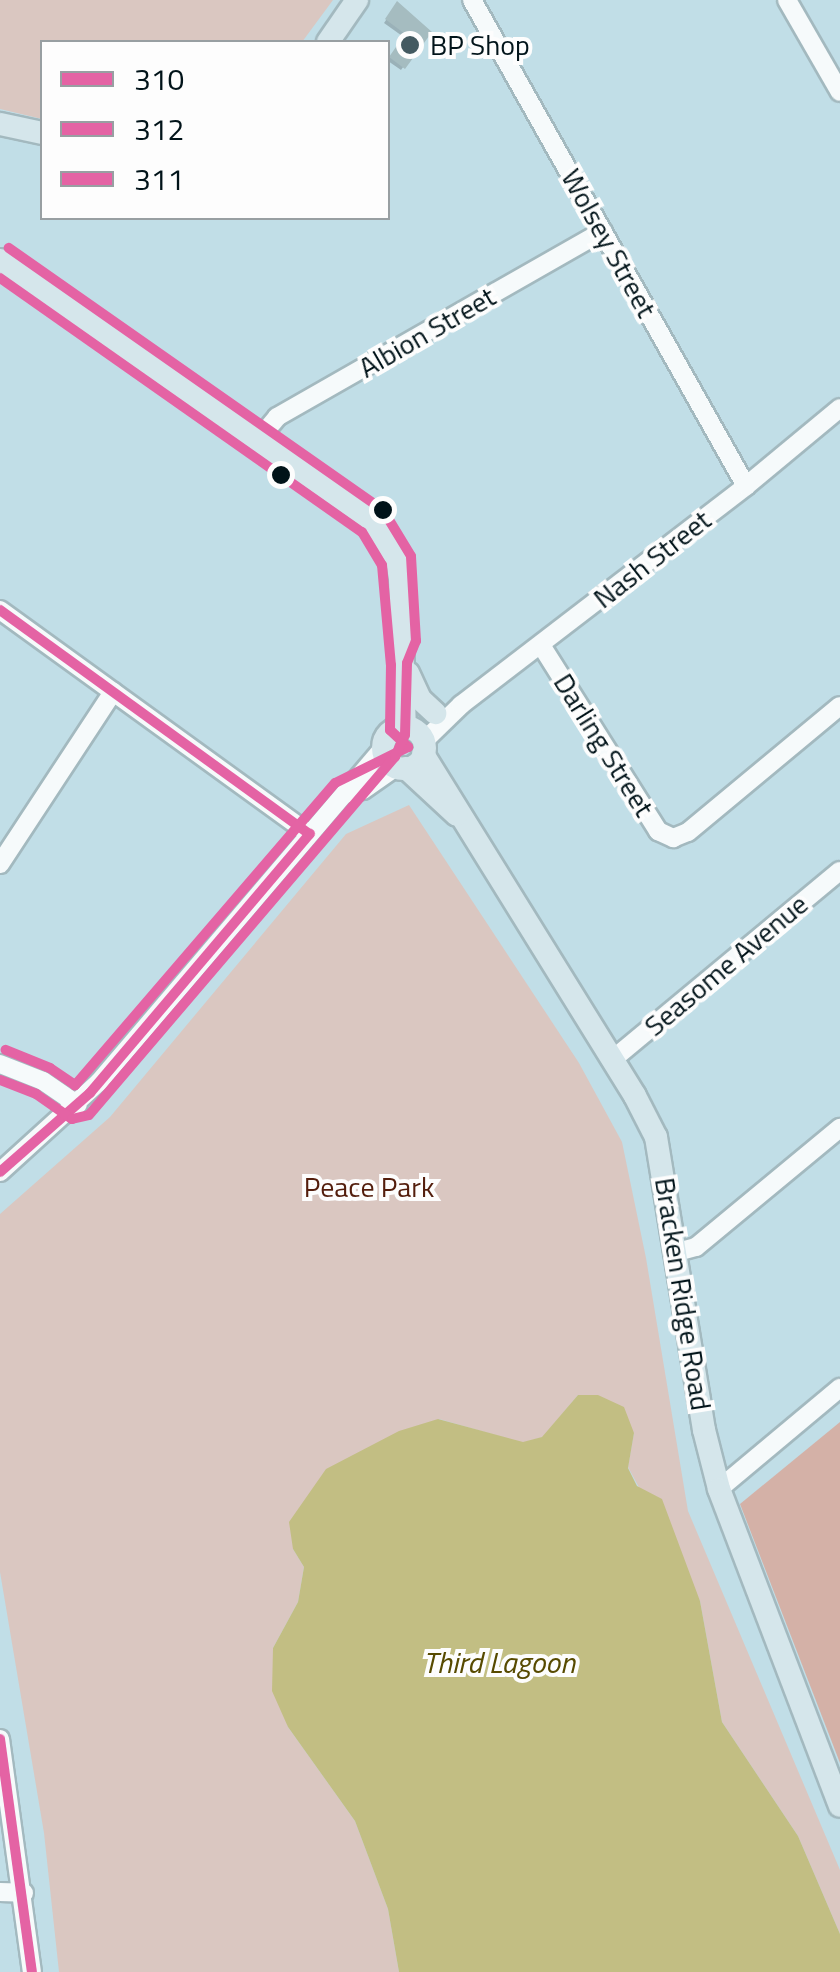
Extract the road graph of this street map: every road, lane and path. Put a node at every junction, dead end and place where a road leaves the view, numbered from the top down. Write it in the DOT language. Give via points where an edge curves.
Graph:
graph roads {
  1 [pos="358,0"];
  2 [pos="472,0"];
  3 [pos="786,0"];
  4 [pos="329,40"];
  5 [pos="840,92"];
  6 [pos="0,124"];
  7 [pos="40,133"];
  8 [pos="602,231"];
  9 [pos="0,260"];
  10 [pos="840,408"];
  11 [pos="258,440"];
  12 [pos="746,486"];
  13 [pos="0,610"];
  14 [pos="401,642"];
  15 [pos="541,645"];
  16 [pos="406,670"];
  17 [pos="113,692"];
  18 [pos="461,705"];
  19 [pos="840,706"];
  20 [pos="435,712"];
  21 [pos="404,746"];
  22 [pos="310,834"];
  23 [pos="0,864"];
  24 [pos="840,871"];
  25 [pos="612,1060"];
  26 [pos="0,1064"];
  27 [pos="78,1105"];
  28 [pos="840,1128"];
  29 [pos="0,1172"];
  30 [pos="677,1252"];
  31 [pos="840,1388"];
  32 [pos="719,1490"];
  33 [pos="0,1739"];
  34 [pos="840,1806"];
  35 [pos="0,1892"];
  36 [pos="24,1893"];
  37 [pos="32,1972"];
  1 -- 4 [label="main road"];
  2 -- 8 [label="street, Wolsey Street"];
  3 -- 5 [label="street"];
  6 -- 7 [label="main road"];
  8 -- 11 [label="street, Albion Street" via="277,417"];
  8 -- 12 [label="street, Wolsey Street"];
  9 -- 11 [label="main road"];
  10 -- 12 [label="street, Nash Street"];
  11 -- 14 [label="main road" via="357,506 380,530 397,560"];
  12 -- 15 [label="street, Nash Street"];
  13 -- 17 [label="street"];
  14 -- 16 [label="main road"];
  14 -- 21 [label="main road" via="392,659"];
  15 -- 18 [label="street, Nash Street"];
  15 -- 19 [label="street, Darling Street" via="658,831 673,838"];
  16 -- 20 [label="main road" via="420,700"];
  16 -- 21 [label="main road"];
  17 -- 22 [label="street"];
  17 -- 23 [label="street"];
  18 -- 20 [label="street, Nash Street"];
  18 -- 21 [label="street, Nash Street"];
  20 -- 21 [label="street, Nash Street"];
  21 -- 22 [label="street" via="352,781"];
  21 -- 25 [label="main road, Bracken Ridge Road" via="450,791 457,815"];
  22 -- 27 [label="street"];
  24 -- 25 [label="street, Seasome Avenue"];
  25 -- 30 [label="main road, Bracken Ridge Road" via="656,1137"];
  26 -- 27 [label="street"];
  27 -- 29 [label="street"];
  28 -- 30 [label="street" via="696,1247"];
  30 -- 32 [label="main road, Bracken Ridge Road"];
  31 -- 32 [label="street"];
  32 -- 34 [label="main road, Bracken Ridge Road"];
  33 -- 36 [label="street"];
  35 -- 36 [label="street"];
  36 -- 37 [label="street"];
}
